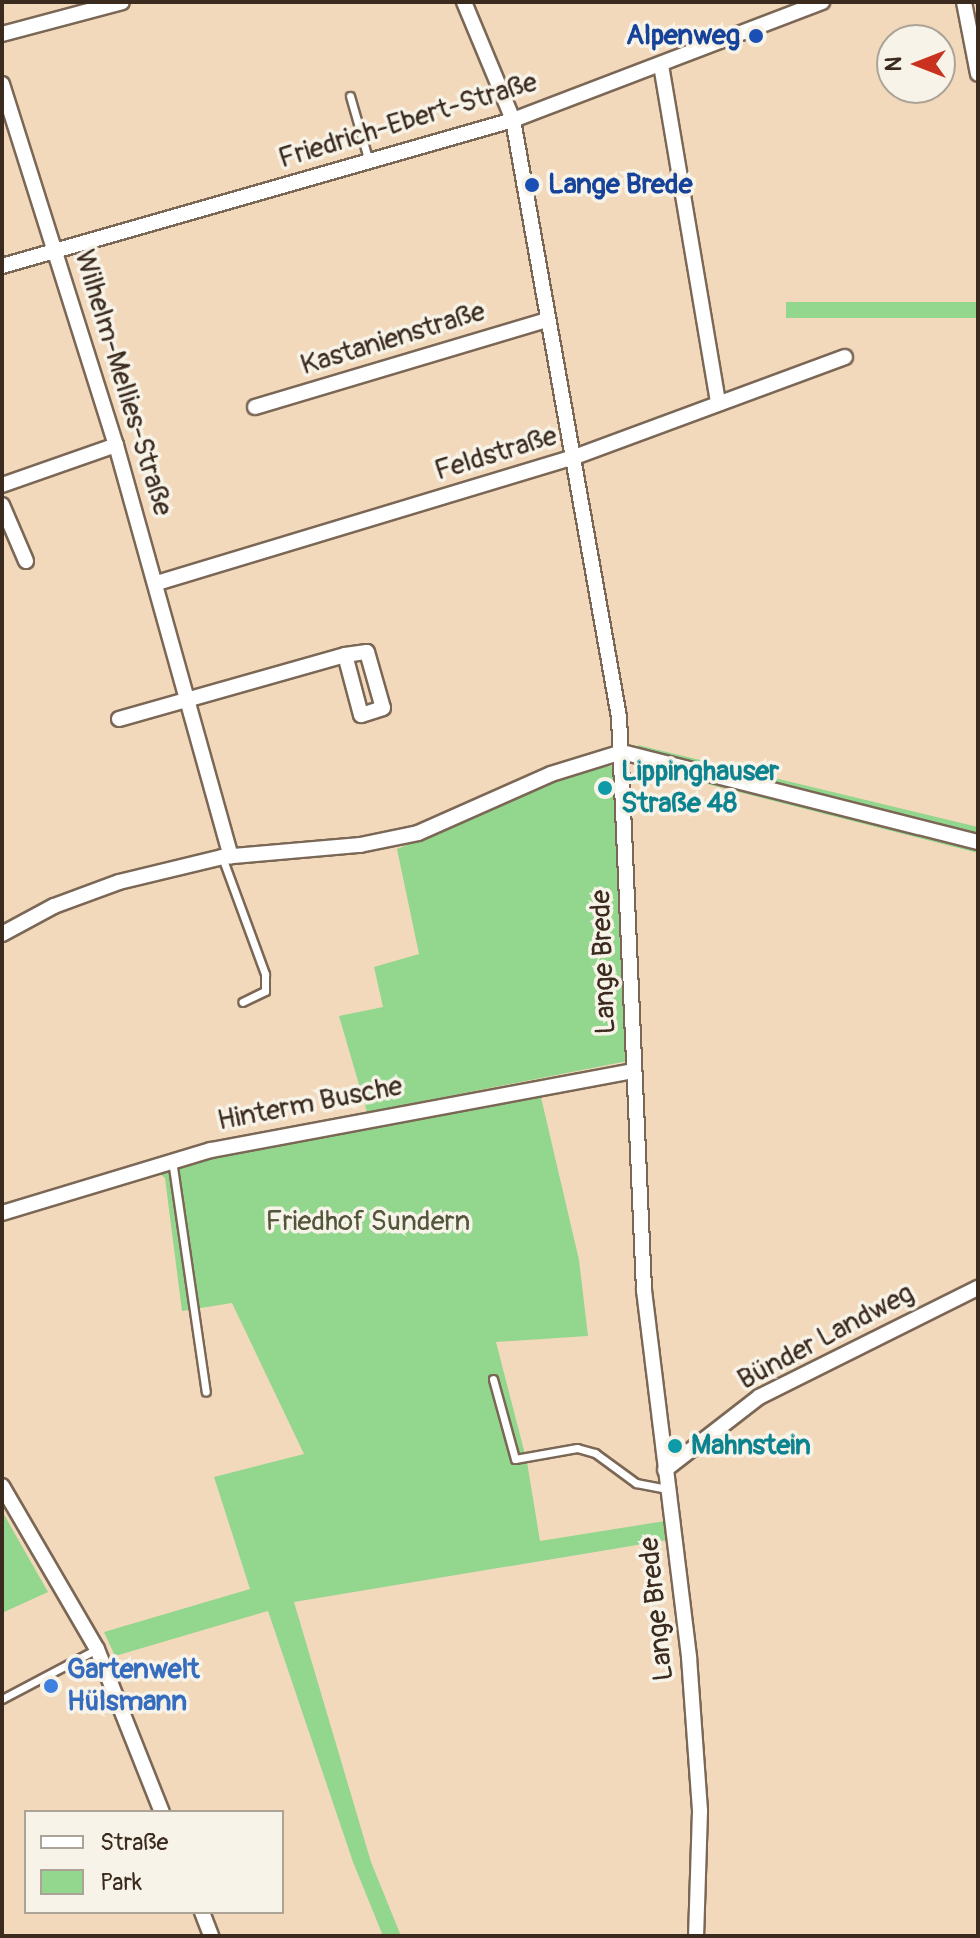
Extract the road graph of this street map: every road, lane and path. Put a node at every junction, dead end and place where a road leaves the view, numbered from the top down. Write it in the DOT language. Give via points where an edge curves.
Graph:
graph roads {
  1 [pos="122,2"];
  2 [pos="464,2"];
  3 [pos="822,2"];
  4 [pos="964,2"];
  5 [pos="2,34"];
  6 [pos="661,65"];
  7 [pos="978,74"];
  8 [pos="2,84"];
  9 [pos="350,96"];
  10 [pos="513,120"];
  11 [pos="369,162"];
  12 [pos="55,252"];
  13 [pos="2,266"];
  14 [pos="546,320"];
  15 [pos="845,357"];
  16 [pos="718,403"];
  17 [pos="255,407"];
  18 [pos="116,445"];
  19 [pos="572,458"];
  20 [pos="2,485"];
  21 [pos="2,505"];
  22 [pos="26,561"];
  23 [pos="157,583"];
  24 [pos="345,655"];
  25 [pos="188,698"];
  26 [pos="119,719"];
  27 [pos="622,752"];
  28 [pos="978,842"];
  29 [pos="226,856"];
  30 [pos="2,934"];
  31 [pos="242,1002"];
  32 [pos="634,1071"];
  33 [pos="172,1159"];
  34 [pos="2,1213"];
  35 [pos="978,1288"];
  36 [pos="493,1379"];
  37 [pos="206,1392"];
  38 [pos="665,1470"];
  39 [pos="2,1486"];
  40 [pos="668,1489"];
  41 [pos="97,1649"];
  42 [pos="2,1699"];
  43 [pos="161,1810"];
  44 [pos="203,1914"];
  45 [pos="211,1936"];
  46 [pos="696,1936"];
  1 -- 5 [label="street"];
  2 -- 10 [label="street, Lange Brede"];
  3 -- 6 [label="street, Friedrich-Ebert-Straße"];
  4 -- 7 [label="street"];
  6 -- 10 [label="street, Friedrich-Ebert-Straße"];
  6 -- 16 [label="street"];
  8 -- 12 [label="street, Wilhelm-Mellies-Straße"];
  9 -- 11 [label="lane"];
  10 -- 11 [label="street, Friedrich-Ebert-Straße"];
  10 -- 14 [label="street, Lange Brede"];
  11 -- 12 [label="street, Friedrich-Ebert-Straße"];
  12 -- 13 [label="street, Friedrich-Ebert-Straße"];
  12 -- 18 [label="street, Wilhelm-Mellies-Straße"];
  14 -- 17 [label="street, Kastanienstraße"];
  14 -- 19 [label="street, Lange Brede"];
  15 -- 16 [label="street, Feldstraße"];
  16 -- 19 [label="street, Feldstraße"];
  18 -- 20 [label="street"];
  18 -- 23 [label="street, Wilhelm-Mellies-Straße"];
  19 -- 23 [label="street, Feldstraße"];
  19 -- 27 [label="street, Lange Brede"];
  21 -- 22 [label="street"];
  23 -- 25 [label="street, Wilhelm-Mellies-Straße"];
  24 -- 25 [label="street"];
  25 -- 26 [label="street"];
  25 -- 29 [label="street, Wilhelm-Mellies-Straße"];
  27 -- 28 [label="street"];
  27 -- 29 [label="street" via="551,774 408,835 360,845"];
  27 -- 32 [label="street, Lange Brede"];
  29 -- 30 [label="street" via="78,896"];
  29 -- 31 [label="lane" via="265,974 265,991"];
  32 -- 33 [label="street, Hinterm Busche"];
  32 -- 38 [label="street, Lange Brede" via="647,1332"];
  33 -- 34 [label="street, Hinterm Busche"];
  33 -- 37 [label="lane"];
  35 -- 38 [label="street, Bünder Landweg" via="759,1397"];
  36 -- 40 [label="lane" via="515,1459 577,1448 595,1453 636,1483"];
  38 -- 40 [label="street, Lange Brede"];
  39 -- 41 [label="street"];
  40 -- 46 [label="street, Lange Brede" via="689,1657 700,1811"];
  41 -- 42 [label="lane"];
  41 -- 43 [label="street"];
  44 -- 45 [label="street"];
}
